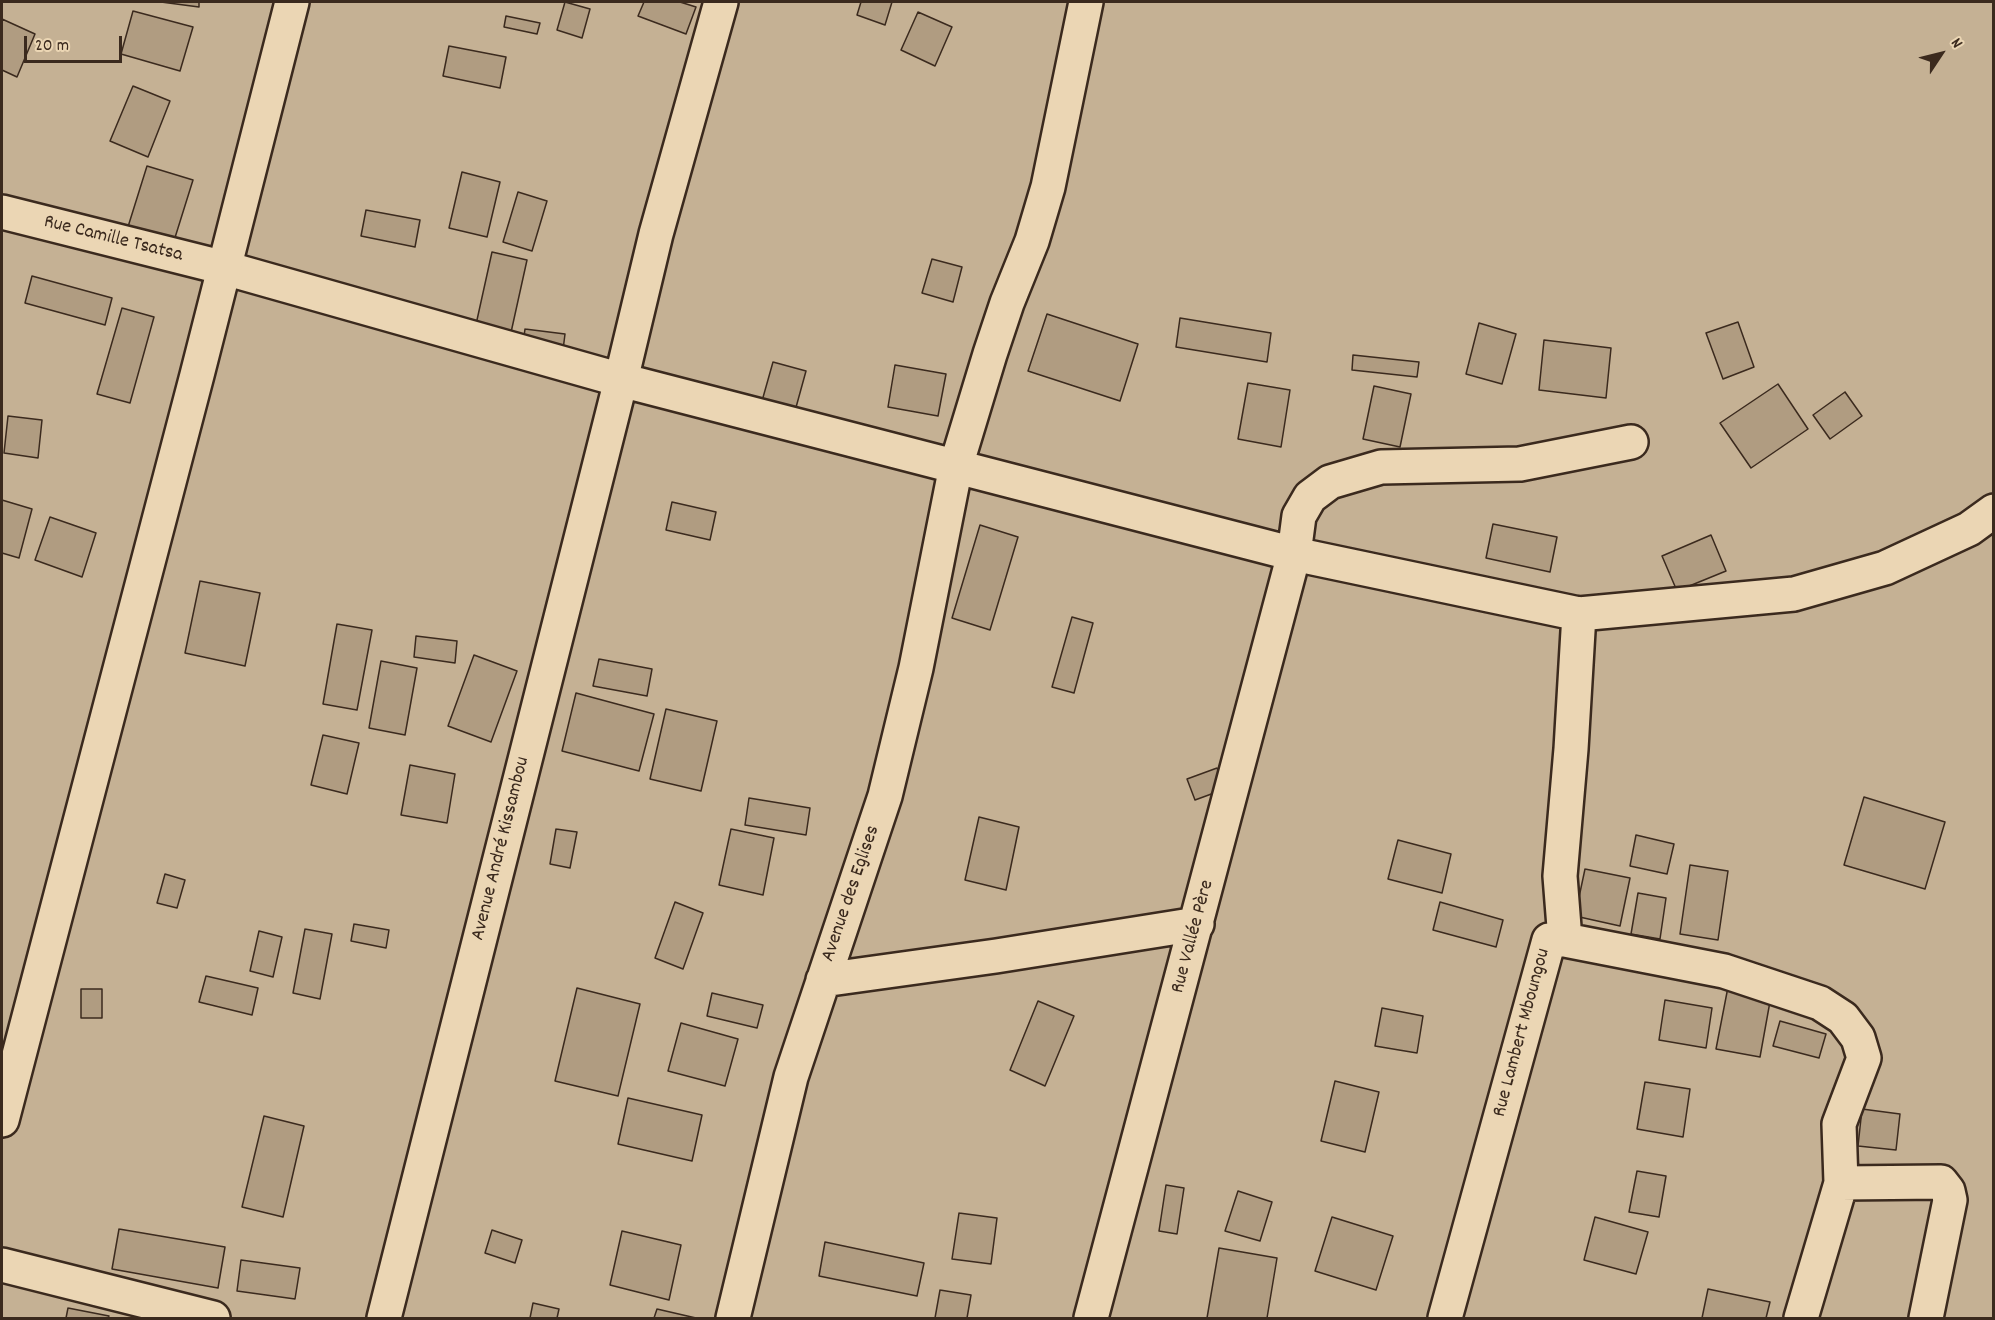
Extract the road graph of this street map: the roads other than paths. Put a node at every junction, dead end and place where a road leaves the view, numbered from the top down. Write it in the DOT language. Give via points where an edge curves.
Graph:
graph roads {
  1 [pos="292,2"];
  2 [pos="722,2"];
  3 [pos="1086,2"];
  4 [pos="2,212"];
  5 [pos="225,268"];
  6 [pos="621,380"];
  7 [pos="1632,442"];
  8 [pos="956,466"];
  9 [pos="1994,511"];
  10 [pos="1294,554"];
  11 [pos="1579,614"];
  12 [pos="1197,924"];
  13 [pos="1565,940"];
  14 [pos="823,981"];
  15 [pos="2,1120"];
  16 [pos="1841,1184"];
  17 [pos="2,1265"];
  18 [pos="213,1318"];
  19 [pos="384,1318"];
  20 [pos="733,1318"];
  21 [pos="1091,1318"];
  22 [pos="1445,1318"];
  23 [pos="1801,1318"];
  24 [pos="1926,1318"];
  1 -- 5 [label="main road"];
  2 -- 6 [label="main road, Avenue André Kissambou" via="656,234"];
  3 -- 8 [label="main road, Avenue des Eglises" via="1048,188"];
  4 -- 5 [label="main road, Rue Camille Tsatsa"];
  5 -- 6 [label="main road, Rue Camille Tsatsa"];
  5 -- 15 [label="main road"];
  6 -- 8 [label="main road, Rue Camille Tsatsa"];
  6 -- 19 [label="main road, Avenue André Kissambou"];
  7 -- 10 [label="main road, Rue Vallée Père" via="1520,464 1381,467 1330,482 1310,497 1299,516"];
  8 -- 10 [label="main road, Rue Camille Tsatsa"];
  8 -- 14 [label="main road, Avenue des Eglises" via="916,668 885,796"];
  9 -- 11 [label="main road, Rue Camille Tsatsa" via="1969,529 1885,568 1794,594"];
  10 -- 11 [label="main road, Rue Camille Tsatsa"];
  10 -- 12 [label="main road, Rue Vallée Père"];
  11 -- 13 [label="main road, Rue Lambert Mboungou" via="1560,876"];
  12 -- 14 [label="main road"];
  12 -- 21 [label="main road, Rue Vallée Père"];
  13 -- 16 [label="main road" via="1724,971 1820,1003 1843,1018 1858,1038 1864,1058 1839,1124"];
  13 -- 22 [label="main road, Rue Lambert Mboungou" via="1549,940"];
  14 -- 20 [label="main road, Avenue des Eglises" via="791,1077"];
  16 -- 23 [label="main road"];
  16 -- 24 [label="main road" via="1941,1182 1947,1191 1950,1200"];
  17 -- 18 [label="main road"];
}
